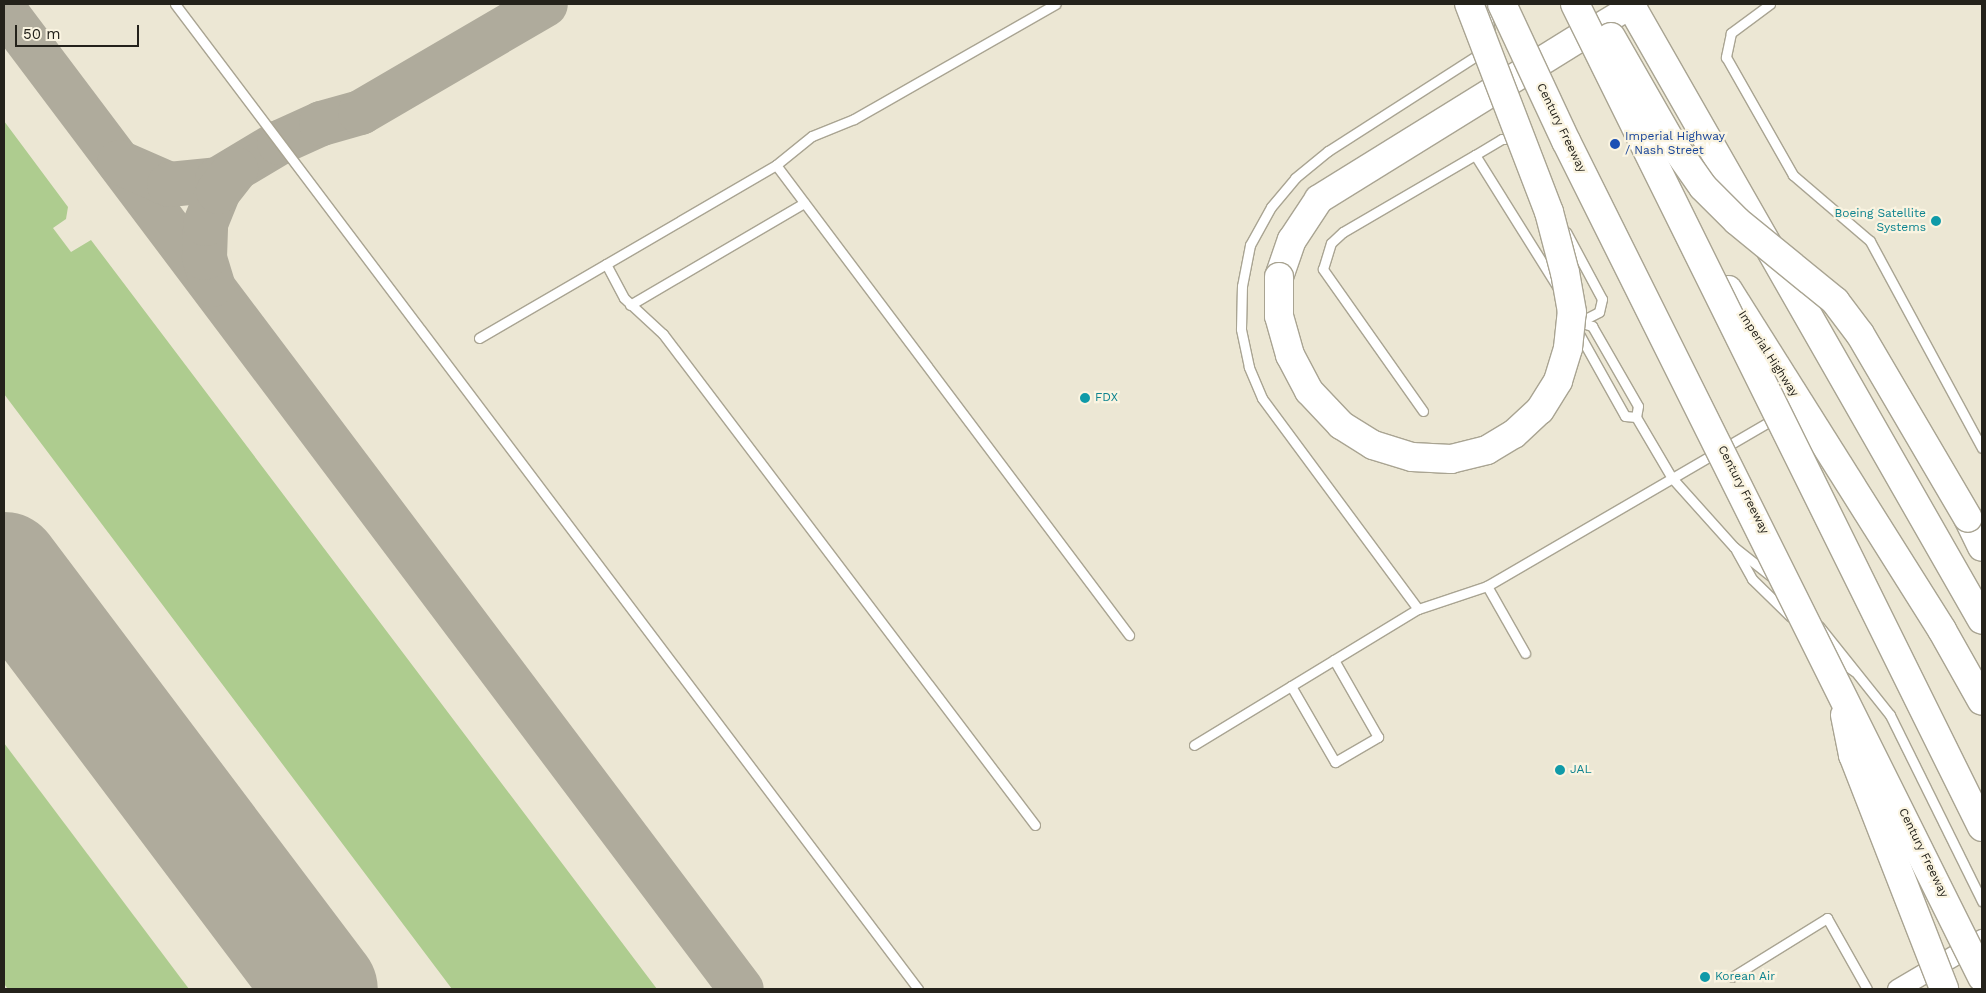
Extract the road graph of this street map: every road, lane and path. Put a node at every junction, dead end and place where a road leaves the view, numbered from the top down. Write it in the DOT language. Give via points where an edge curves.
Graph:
graph roads {
  1 [pos="175,4"];
  2 [pos="1056,4"];
  3 [pos="1469,4"];
  4 [pos="1485,4"];
  5 [pos="1502,4"];
  6 [pos="1561,4"];
  7 [pos="1576,4"];
  8 [pos="1592,4"];
  9 [pos="1632,4"];
  10 [pos="1770,4"];
  11 [pos="1580,37"];
  12 [pos="1475,155"];
  13 [pos="776,166"];
  14 [pos="804,203"];
  15 [pos="606,264"];
  16 [pos="630,305"];
  17 [pos="1579,322"];
  18 [pos="478,338"];
  19 [pos="1800,404"];
  20 [pos="1423,411"];
  21 [pos="1636,417"];
  22 [pos="1982,448"];
  23 [pos="1672,478"];
  24 [pos="1734,547"];
  25 [pos="1982,547"];
  26 [pos="1487,586"];
  27 [pos="1418,609"];
  28 [pos="1982,620"];
  29 [pos="1129,635"];
  30 [pos="1525,654"];
  31 [pos="1334,660"];
  32 [pos="1851,678"];
  33 [pos="1290,686"];
  34 [pos="1982,701"];
  35 [pos="1194,745"];
  36 [pos="1035,825"];
  37 [pos="1982,827"];
  38 [pos="1982,901"];
  39 [pos="1982,939"];
  40 [pos="1732,976"];
  41 [pos="1982,977"];
  42 [pos="918,989"];
  43 [pos="1867,989"];
  44 [pos="1897,989"];
  45 [pos="1944,989"];
  1 -- 42 [label="lane"];
  2 -- 13 [label="lane" via="854,119 812,136"];
  3 -- 11 [label="main road, bridge" via="1549,212 1572,312 1568,348 1558,381 1540,410 1514,434 1487,450 1451,459 1412,457 1373,445 1342,425 1309,392 1290,355 1279,316 1279,277 1292,240 1319,199"];
  4 -- 27 [label="lane" via="1492,24 1491,41 1476,60 1387,112 1294,178 1271,207 1250,245 1242,286 1241,329 1249,367 1262,398"];
  5 -- 32 [label="main road, Century Freeway, bridge" via="1566,141"];
  6 -- 11 [label="main road, Imperial Highway"];
  7 -- 37 [label="main road, bridge"];
  8 -- 25 [label="main road, bridge" via="1670,140 1703,186 1737,221 1835,301 1860,334"];
  9 -- 11 [label="street"];
  9 -- 28 [label="main road"];
  10 -- 22 [label="lane" via="1731,33 1726,57 1793,175 1870,241"];
  11 -- 19 [label="main road, Imperial Highway" via="1730,294"];
  12 -- 17 [label="lane"];
  12 -- 17 [label="lane" via="1502,138 1514,137 1602,299 1599,312"];
  12 -- 20 [label="lane" via="1331,243 1323,269"];
  13 -- 14 [label="lane"];
  13 -- 15 [label="lane"];
  14 -- 16 [label="lane"];
  14 -- 29 [label="lane" via="938,376 976,434"];
  15 -- 16 [label="lane"];
  15 -- 18 [label="lane"];
  16 -- 36 [label="lane" via="663,334"];
  17 -- 21 [label="lane" via="1592,326 1638,406"];
  17 -- 21 [label="lane" via="1578,333 1625,416"];
  19 -- 23 [label="lane"];
  19 -- 34 [label="main road, Imperial Highway"];
  21 -- 23 [label="lane"];
  23 -- 24 [label="lane"];
  23 -- 26 [label="lane"];
  24 -- 32 [label="lane" via="1761,566"];
  24 -- 32 [label="lane" via="1752,579 1833,656"];
  26 -- 27 [label="lane"];
  26 -- 30 [label="lane"];
  27 -- 31 [label="lane"];
  31 -- 33 [label="lane"];
  31 -- 33 [label="lane" via="1378,737 1335,762"];
  32 -- 38 [label="lane" via="1890,716"];
  32 -- 41 [label="main road, Century Freeway, bridge"];
  32 -- 45 [label="main road, bridge" via="1853,755"];
  33 -- 35 [label="lane"];
  39 -- 44 [label="street"];
  40 -- 43 [label="lane" via="1827,918"];
}
